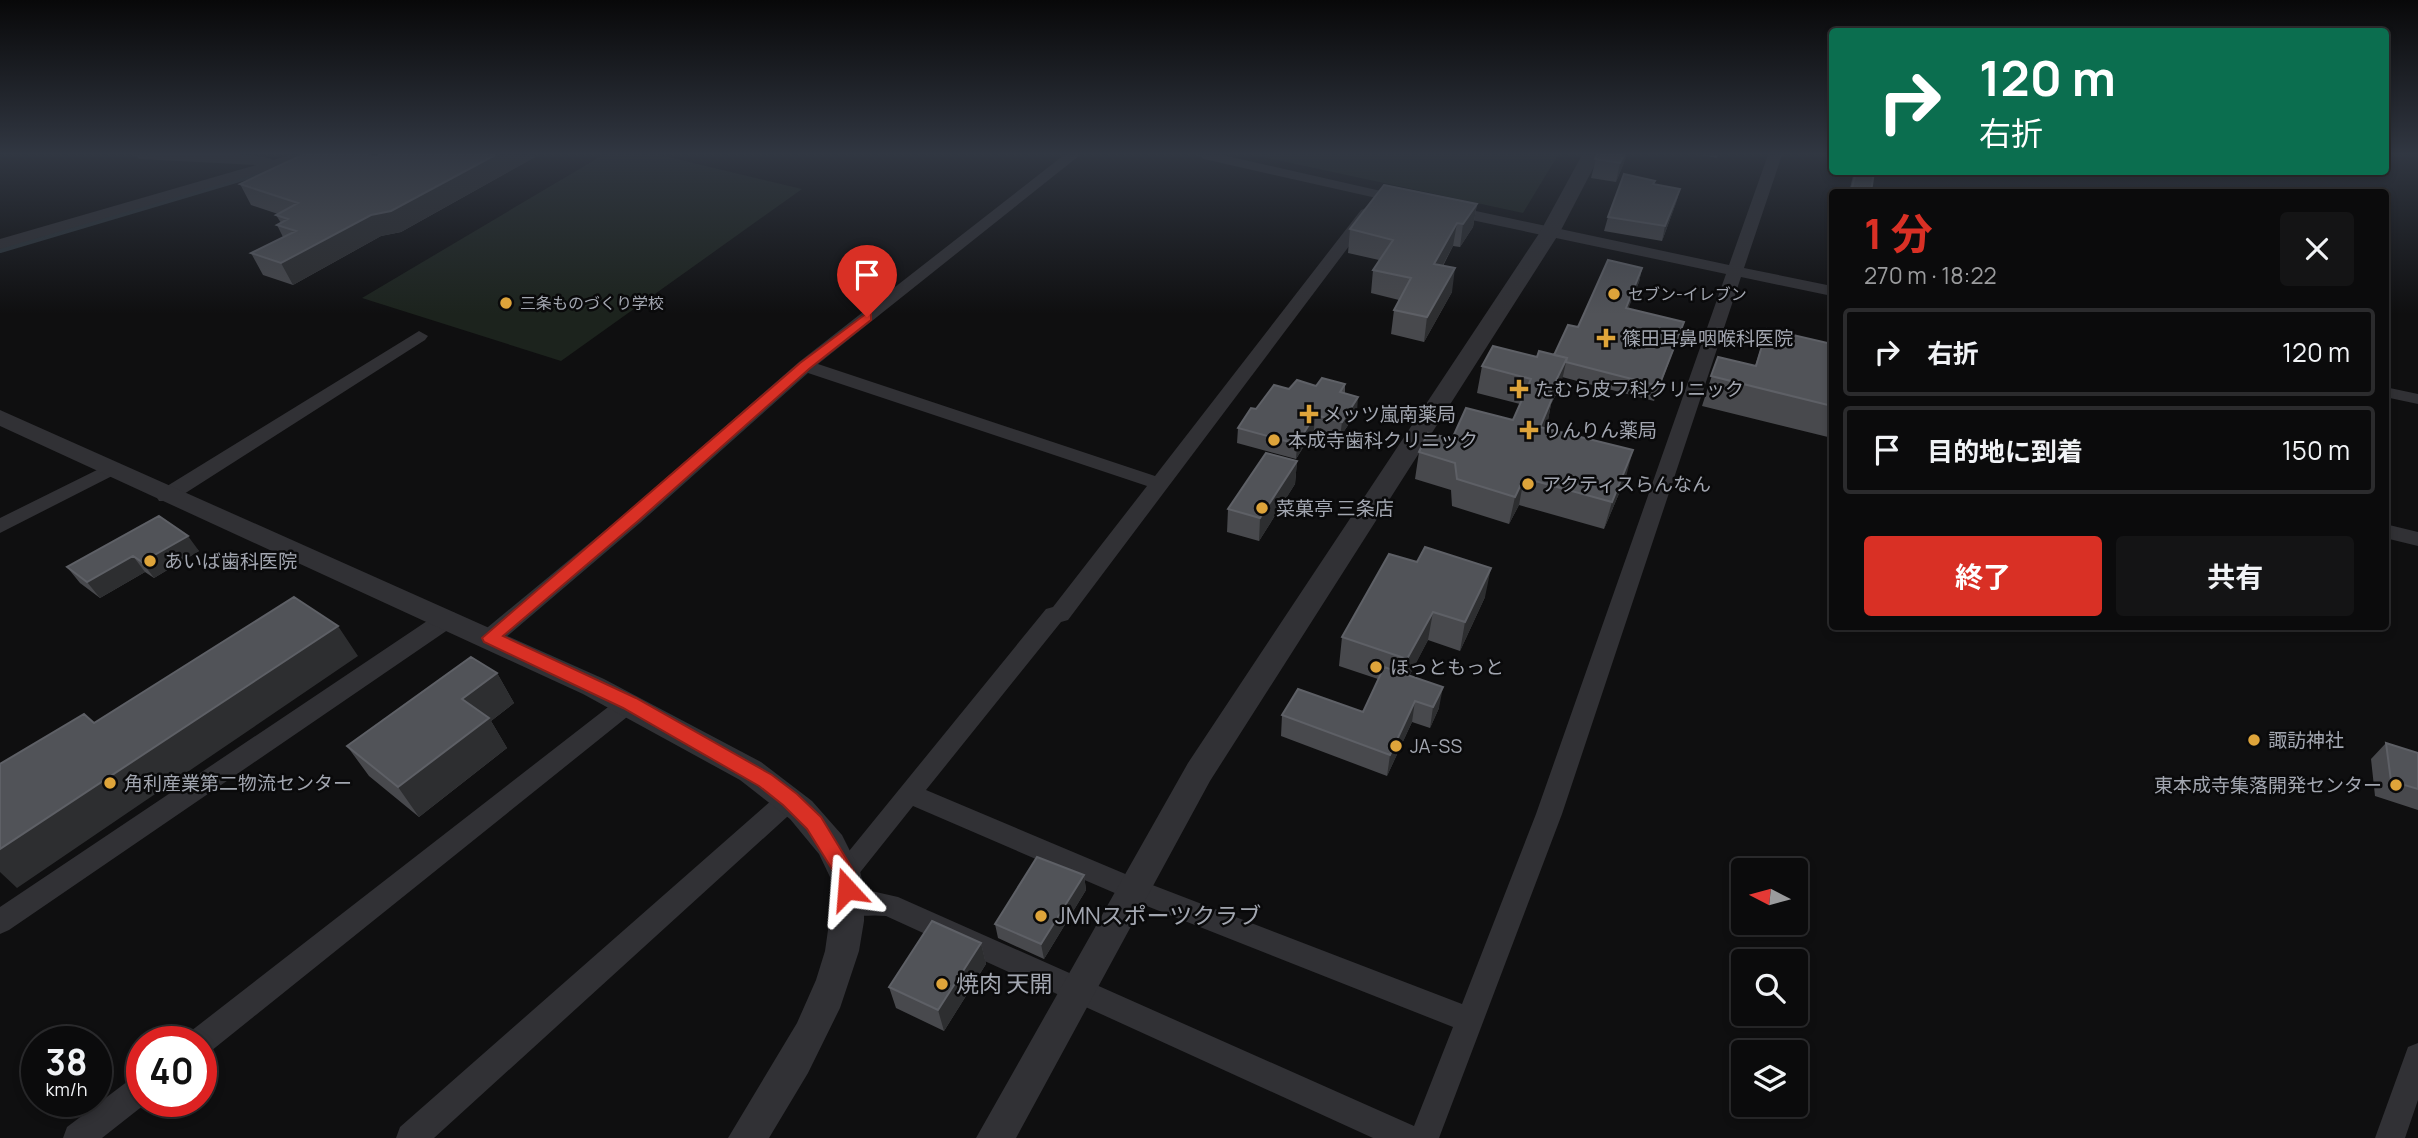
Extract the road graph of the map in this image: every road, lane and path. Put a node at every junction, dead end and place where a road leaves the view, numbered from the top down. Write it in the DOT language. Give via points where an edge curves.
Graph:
graph roads {
  1 [pos="119,208"];
  2 [pos="1006,208"];
  3 [pos="1370,208"];
  4 [pos="1439,208"];
  5 [pos="1562,208"];
  6 [pos="1758,208"];
  7 [pos="1549,232"];
  8 [pos="0,244"];
  9 [pos="1737,272"];
  10 [pos="1829,290"];
  11 [pos="419,336"];
  12 [pos="805,366"];
  13 [pos="2389,393"];
  14 [pos="2418,400"];
  15 [pos="0,417"];
  16 [pos="111,470"];
  17 [pos="1160,484"];
  18 [pos="166,496"];
  19 [pos="0,526"];
  20 [pos="2389,532"];
  21 [pos="2418,539"];
  22 [pos="447,620"];
  23 [pos="490,638"];
  24 [pos="629,703"];
  25 [pos="909,793"];
  26 [pos="790,799"];
  27 [pos="845,873"];
  28 [pos="1133,889"];
  29 [pos="849,905"];
  30 [pos="0,922"];
  31 [pos="1078,989"];
  32 [pos="1470,1020"];
  33 [pos="217,1028"];
  34 [pos="2418,1057"];
  35 [pos="126,1100"];
  36 [pos="78,1138"];
  37 [pos="411,1138"];
  38 [pos="747,1138"];
  39 [pos="995,1138"];
  40 [pos="1407,1138"];
  41 [pos="1424,1138"];
  42 [pos="2389,1138"];
  1 -- 8 [label="street"];
  2 -- 12 [label="street"];
  3 -- 17 [label="street"];
  4 -- 7 [label="street"];
  5 -- 7 [label="street"];
  6 -- 9 [label="street"];
  7 -- 9 [label="street"];
  7 -- 28 [label="street" via="1199,772"];
  9 -- 10 [label="street"];
  9 -- 32 [label="street" via="1549,814"];
  11 -- 18 [label="street"];
  12 -- 17 [label="street"];
  12 -- 23 [label="street"];
  13 -- 14 [label="street"];
  15 -- 16 [label="street"];
  16 -- 18 [label="street"];
  16 -- 19 [label="street"];
  17 -- 25 [label="street" via="1060,614 1054,615"];
  18 -- 22 [label="street"];
  20 -- 21 [label="street"];
  22 -- 23 [label="street"];
  22 -- 30 [label="street"];
  23 -- 24 [label="street"];
  24 -- 26 [label="street" via="765,780"];
  24 -- 33 [label="street"];
  25 -- 27 [label="street"];
  25 -- 28 [label="street"];
  26 -- 27 [label="street" via="814,823"];
  26 -- 37 [label="street"];
  27 -- 29 [label="street"];
  28 -- 31 [label="street"];
  28 -- 32 [label="street"];
  29 -- 31 [label="street" via="889,905"];
  29 -- 38 [label="street" via="839,965 826,1003"];
  31 -- 39 [label="street"];
  31 -- 40 [label="street"];
  32 -- 41 [label="street"];
  34 -- 42 [label="street"];
  35 -- 36 [label="street"];
}
